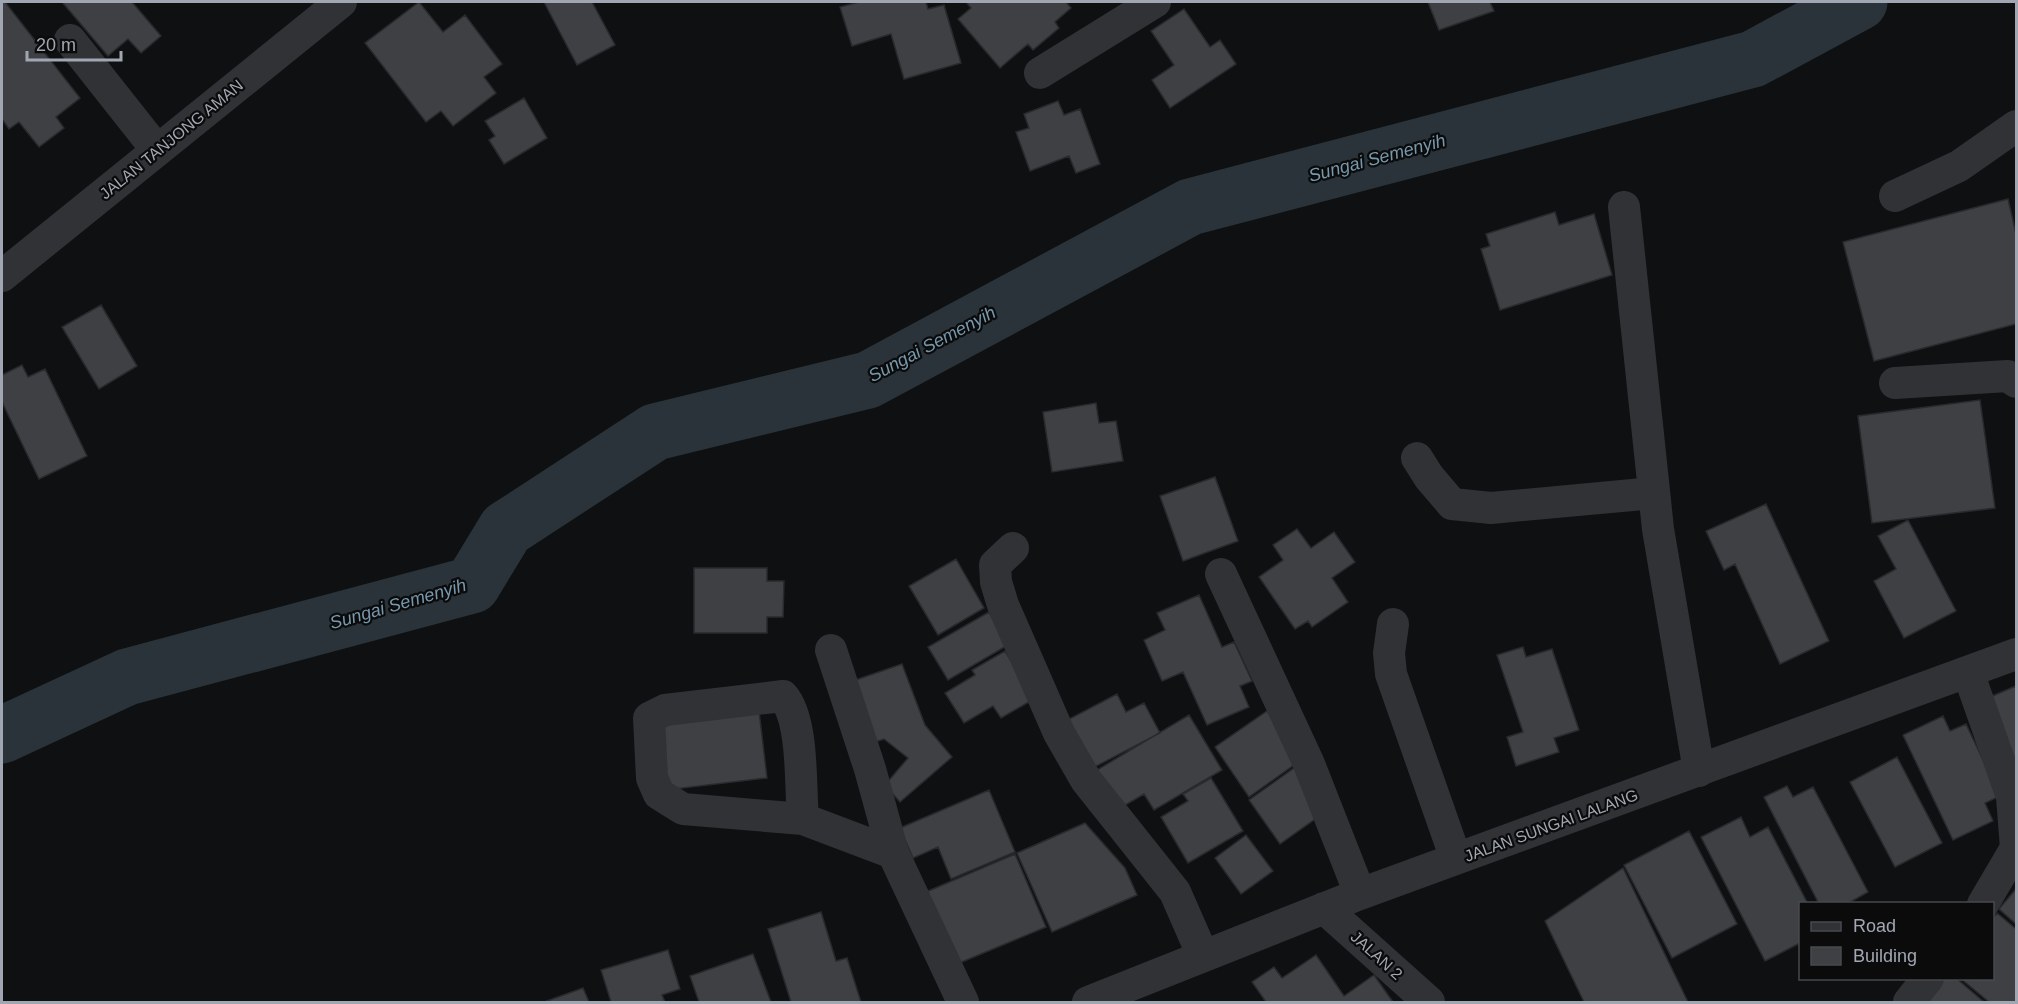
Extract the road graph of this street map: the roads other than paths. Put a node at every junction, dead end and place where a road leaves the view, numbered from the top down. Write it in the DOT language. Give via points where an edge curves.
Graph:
graph roads {
  1 [pos="341,2"];
  2 [pos="1155,2"];
  3 [pos="70,40"];
  4 [pos="1040,73"];
  5 [pos="2016,126"];
  6 [pos="157,150"];
  7 [pos="1895,196"];
  8 [pos="1624,207"];
  9 [pos="2,276"];
  10 [pos="2016,381"];
  11 [pos="1895,383"];
  12 [pos="1417,458"];
  13 [pos="1654,493"];
  14 [pos="1013,548"];
  15 [pos="1221,574"];
  16 [pos="1393,624"];
  17 [pos="831,650"];
  18 [pos="2016,654"];
  19 [pos="1968,672"];
  20 [pos="1699,771"];
  21 [pos="803,819"];
  22 [pos="893,853"];
  23 [pos="1456,859"];
  24 [pos="1360,894"];
  25 [pos="1984,902"];
  26 [pos="1324,908"];
  27 [pos="1203,956"];
  28 [pos="1926,980"];
  29 [pos="1148,992"];
  30 [pos="963,1002"];
  31 [pos="1088,1002"];
  32 [pos="1429,1002"];
  33 [pos="1909,1002"];
  1 -- 6 [label="street, JALAN TANJONG AMAN"];
  2 -- 4 [label="street"];
  3 -- 6 [label="street"];
  5 -- 7 [label="street" via="1959,166"];
  6 -- 9 [label="street, JALAN TANJONG AMAN"];
  8 -- 13 [label="street"];
  10 -- 11 [label="street" via="2008,376"];
  12 -- 13 [label="street" via="1452,504 1491,508"];
  13 -- 20 [label="street"];
  14 -- 27 [label="street" via="995,566 996,582 1059,733 1086,780 1175,892"];
  15 -- 24 [label="street" via="1309,764"];
  16 -- 23 [label="street" via="1391,674"];
  17 -- 22 [label="street"];
  18 -- 19 [label="street, JALAN SUNGAI LALANG"];
  19 -- 20 [label="street, JALAN SUNGAI LALANG"];
  19 -- 25 [label="street" via="2012,797 2016,848"];
  20 -- 23 [label="street, JALAN SUNGAI LALANG"];
  21 -- 21 [label="street" via="684,809 659,795 652,778 649,718 665,710 783,696 791,705 795,724"];
  21 -- 22 [label="street"];
  22 -- 30 [label="street"];
  23 -- 24 [label="street, JALAN SUNGAI LALANG"];
  24 -- 26 [label="street, JALAN SUNGAI LALANG"];
  26 -- 27 [label="street, JALAN SUNGAI LALANG"];
  26 -- 32 [label="street, JALAN 2"];
  27 -- 29 [label="street, JALAN SUNGAI LALANG"];
  28 -- 33 [label="street"];
  29 -- 31 [label="street, JALAN SUNGAI LALANG"];
}
